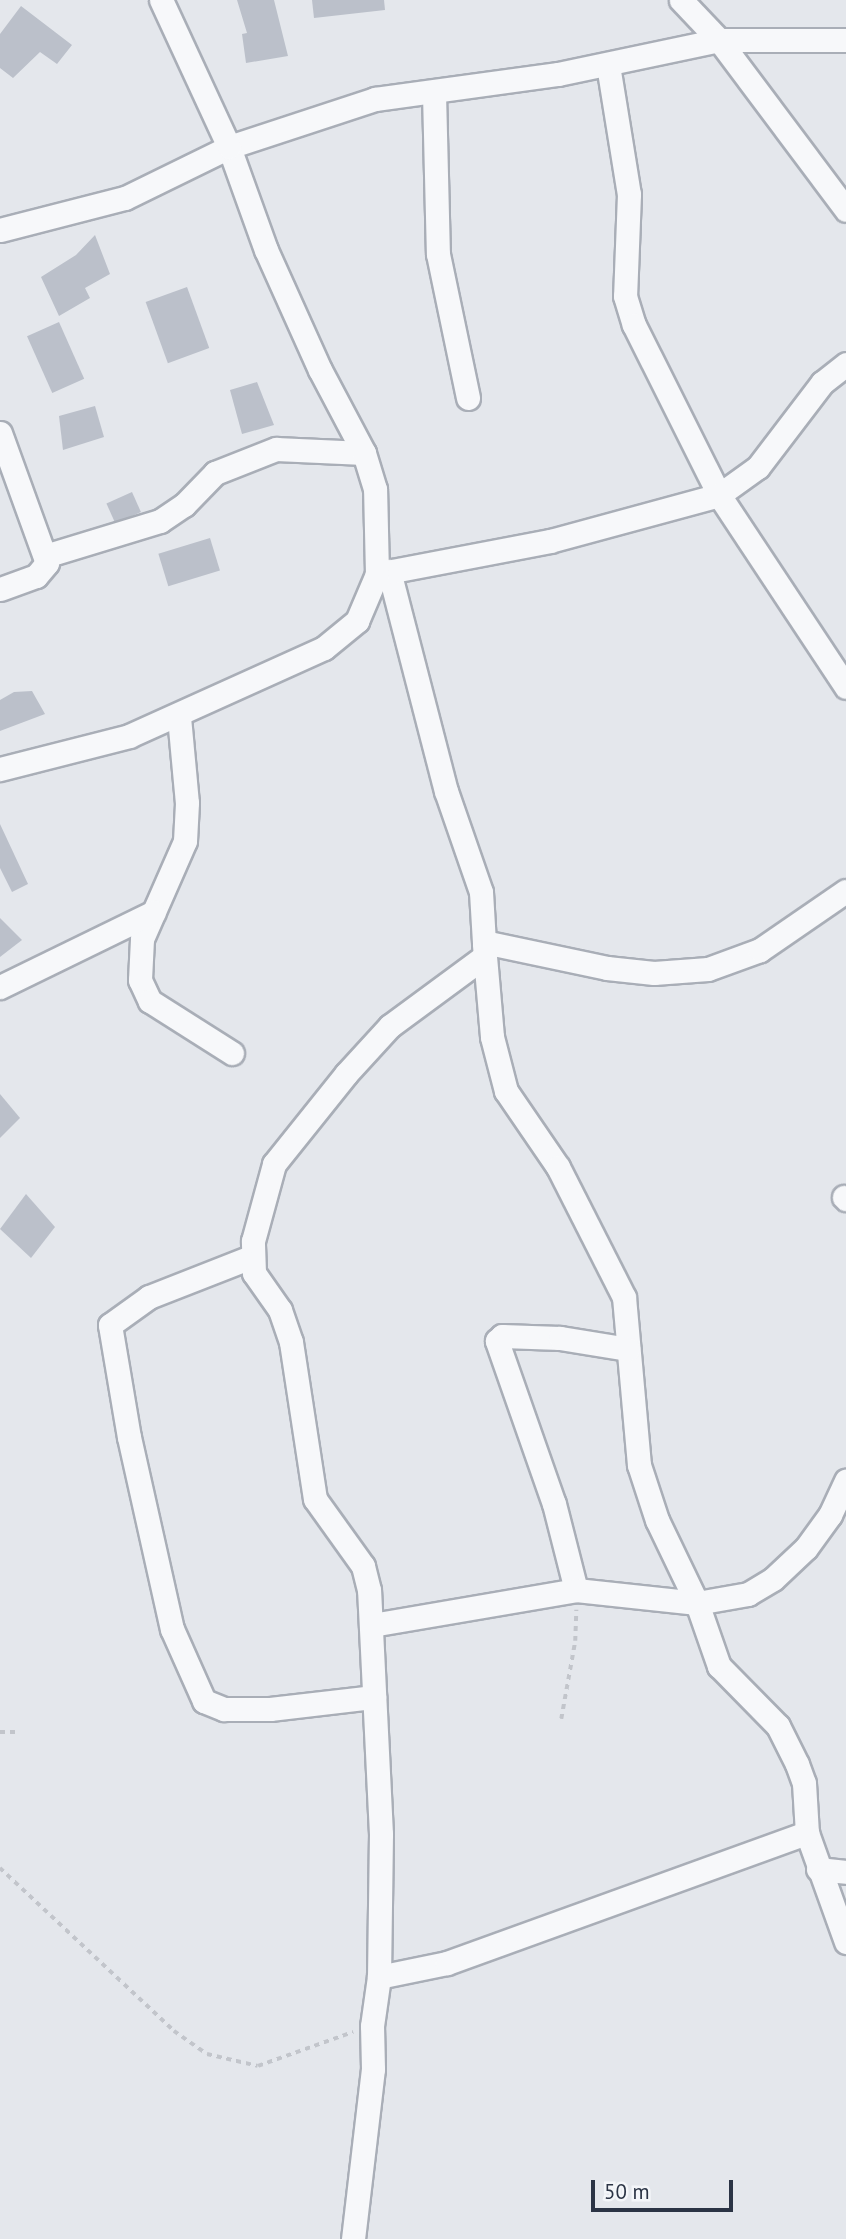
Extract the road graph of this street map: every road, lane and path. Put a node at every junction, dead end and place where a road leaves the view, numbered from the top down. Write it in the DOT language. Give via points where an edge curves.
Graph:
graph roads {
  1 [pos="161,0"];
  2 [pos="681,0"];
  3 [pos="719,40"];
  4 [pos="846,40"];
  5 [pos="608,65"];
  6 [pos="434,93"];
  7 [pos="229,146"];
  8 [pos="846,210"];
  9 [pos="0,230"];
  10 [pos="846,364"];
  11 [pos="468,398"];
  12 [pos="0,433"];
  13 [pos="364,453"];
  14 [pos="719,495"];
  15 [pos="45,556"];
  16 [pos="383,573"];
  17 [pos="0,589"];
  18 [pos="846,687"];
  19 [pos="179,717"];
  20 [pos="0,769"];
  21 [pos="846,891"];
  22 [pos="154,912"];
  23 [pos="484,949"];
  24 [pos="0,988"];
  25 [pos="232,1052"];
  26 [pos="251,1256"];
  27 [pos="628,1349"];
  28 [pos="846,1480"];
  29 [pos="576,1590"];
  30 [pos="697,1604"];
  31 [pos="372,1625"];
  32 [pos="374,1697"];
  33 [pos="561,1719"];
  34 [pos="0,1732"];
  35 [pos="15,1732"];
  36 [pos="807,1833"];
  37 [pos="0,1868"];
  38 [pos="818,1869"];
  39 [pos="846,1872"];
  40 [pos="846,1942"];
  41 [pos="379,1977"];
  42 [pos="372,2026"];
  43 [pos="352,2239"];
  1 -- 7 [label="street"];
  2 -- 3 [label="street"];
  3 -- 4 [label="street"];
  3 -- 5 [label="street"];
  3 -- 8 [label="street"];
  5 -- 6 [label="street"];
  5 -- 14 [label="street" via="629,194 625,296 634,325"];
  6 -- 7 [label="street" via="375,99"];
  6 -- 11 [label="street" via="438,254"];
  7 -- 9 [label="street" via="125,198"];
  7 -- 13 [label="street" via="266,250 320,370"];
  10 -- 14 [label="street" via="822,383 758,467"];
  12 -- 15 [label="street"];
  13 -- 15 [label="street" via="276,450 215,473 184,505 160,520"];
  13 -- 16 [label="street" via="375,489"];
  14 -- 16 [label="street" via="550,541"];
  14 -- 18 [label="street"];
  15 -- 17 [label="street" via="44,570"];
  16 -- 19 [label="street" via="357,621 341,636"];
  16 -- 23 [label="street" via="446,791 481,892"];
  19 -- 20 [label="street" via="129,736"];
  19 -- 22 [label="street" via="185,841"];
  21 -- 23 [label="street" via="760,950 708,969 653,973"];
  22 -- 24 [label="street"];
  22 -- 25 [label="street" via="138,964 145,992 166,1012"];
  23 -- 26 [label="street" via="371,1045 274,1164"];
  23 -- 27 [label="street" via="500,1075 558,1167 610,1264 624,1297"];
  26 -- 31 [label="street" via="259,1285 280,1310 291,1342 315,1499 363,1566"];
  26 -- 32 [label="street" via="149,1297 110,1325 129,1437 172,1629 204,1701 224,1709 270,1709"];
  27 -- 29 [label="street" via="560,1338 502,1336 497,1340 554,1504"];
  27 -- 30 [label="street" via="639,1465 657,1520"];
  28 -- 30 [label="street" via="830,1515 773,1579 748,1594"];
  29 -- 30 [label="street"];
  29 -- 31 [label="street"];
  29 -- 33 [label="path" via="575,1642"];
  30 -- 36 [label="street" via="719,1666 778,1726 797,1764 804,1783"];
  31 -- 32 [label="street"];
  32 -- 41 [label="street" via="381,1834"];
  34 -- 35 [label="path"];
  36 -- 38 [label="street"];
  36 -- 41 [label="street" via="447,1963"];
  37 -- 42 [label="path" via="174,2031 207,2053 258,2066"];
  38 -- 39 [label="street"];
  38 -- 40 [label="street"];
  41 -- 42 [label="street"];
  42 -- 43 [label="street" via="373,2069"];
}
